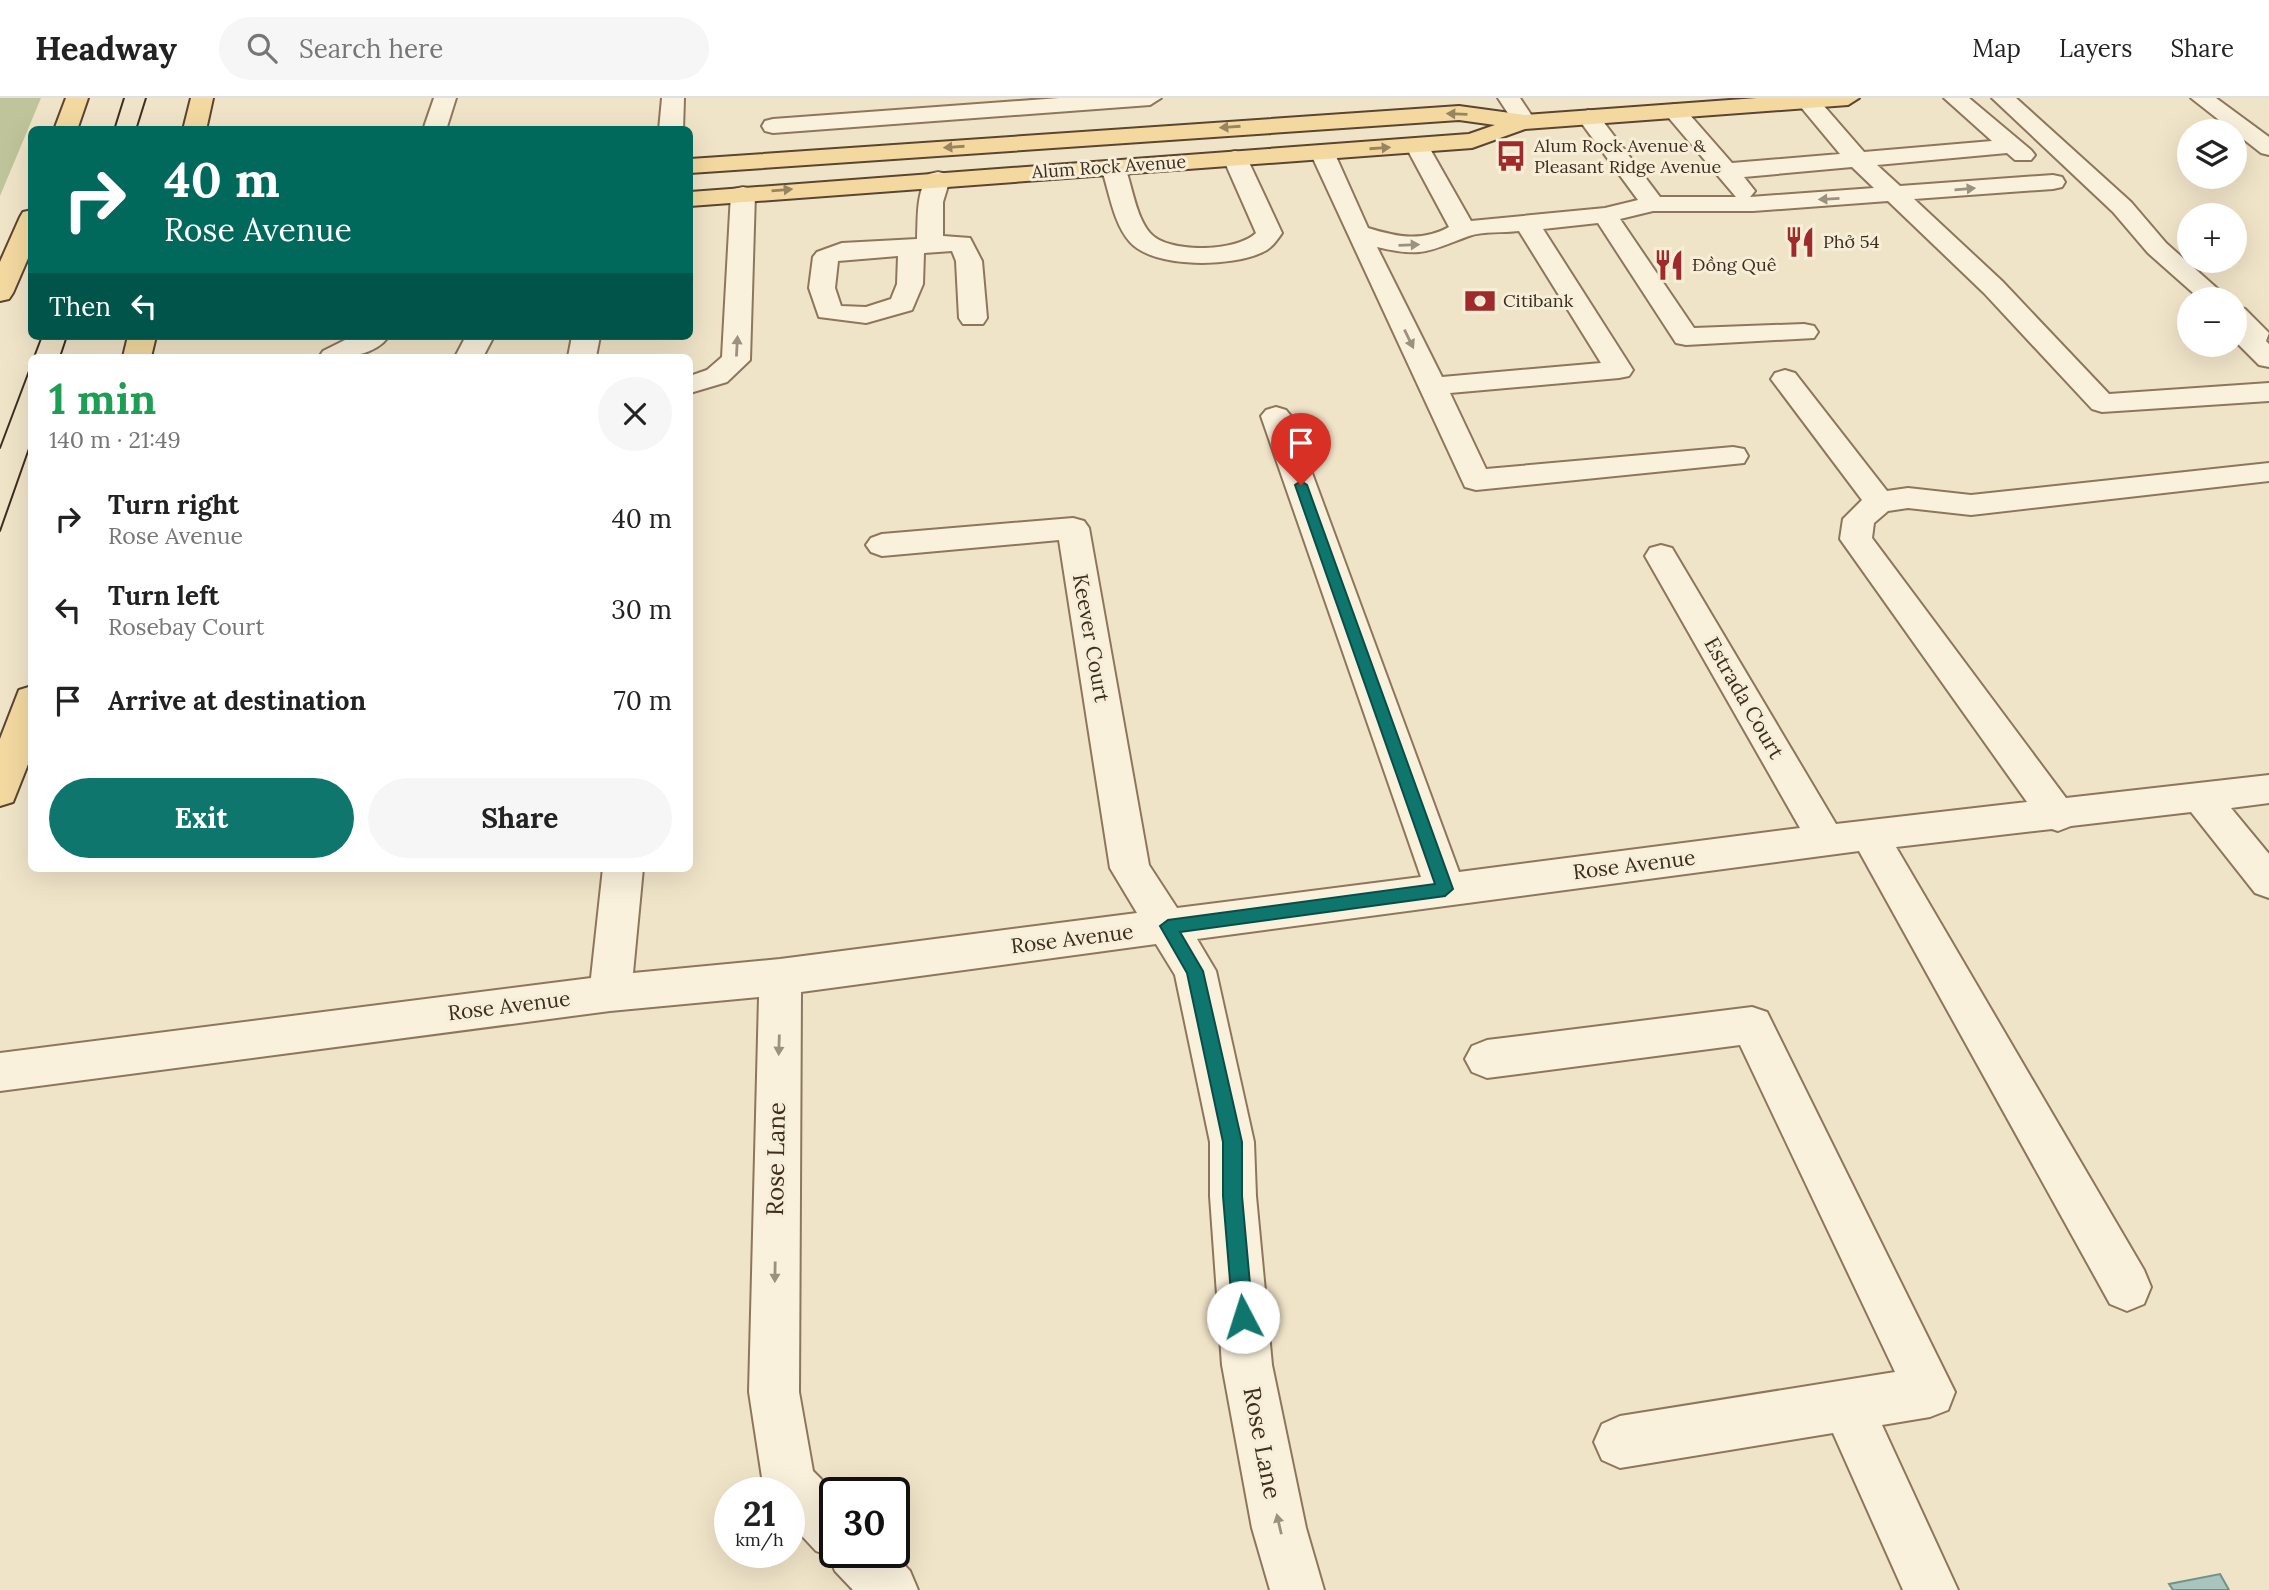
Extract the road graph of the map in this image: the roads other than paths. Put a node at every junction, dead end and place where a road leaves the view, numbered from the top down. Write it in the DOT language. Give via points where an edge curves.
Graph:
graph roads {
  1 [pos="77,98"];
  2 [pos="202,98"];
  3 [pos="444,98"];
  4 [pos="673,98"];
  5 [pos="1150,98"];
  6 [pos="1509,98"];
  7 [pos="1848,98"];
  8 [pos="1955,98"];
  9 [pos="2003,98"];
  10 [pos="2202,98"];
  11 [pos="1808,101"];
  12 [pos="1006,104"];
  13 [pos="1674,111"];
  14 [pos="1588,117"];
  15 [pos="1525,122"];
  16 [pos="66,126"];
  17 [pos="195,126"];
  18 [pos="435,126"];
  19 [pos="671,126"];
  20 [pos="773,126"];
  21 [pos="1184,130"];
  22 [pos="1416,145"];
  23 [pos="2012,146"];
  24 [pos="2269,148"];
  25 [pos="1322,152"];
  26 [pos="1236,158"];
  27 [pos="1858,160"];
  28 [pos="693,166"];
  29 [pos="1113,167"];
  30 [pos="1727,171"];
  31 [pos="938,179"];
  32 [pos="743,194"];
  33 [pos="1897,195"];
  34 [pos="693,199"];
  35 [pos="1653,204"];
  36 [pos="1753,204"];
  37 [pos="1605,215"];
  38 [pos="24,216"];
  39 [pos="1527,224"];
  40 [pos="1463,229"];
  41 [pos="1359,233"];
  42 [pos="15,259"];
  43 [pos="2202,287"];
  44 [pos="0,293"];
  45 [pos="973,318"];
  46 [pos="2247,326"];
  47 [pos="1804,332"];
  48 [pos="367,340"];
  49 [pos="339,354"];
  50 [pos="2269,359"];
  51 [pos="1786,379"];
  52 [pos="693,384"];
  53 [pos="1432,386"];
  54 [pos="2269,392"];
  55 [pos="1276,416"];
  56 [pos="1733,456"];
  57 [pos="2269,472"];
  58 [pos="1879,502"];
  59 [pos="882,545"];
  60 [pos="1661,556"];
  61 [pos="28,711"];
  62 [pos="2269,789"];
  63 [pos="0,792"];
  64 [pos="2201,798"];
  65 [pos="2058,816"];
  66 [pos="1870,836"];
  67 [pos="1826,840"];
  68 [pos="623,872"];
  69 [pos="2269,882"];
  70 [pos="1445,889"];
  71 [pos="1168,926"];
  72 [pos="780,976"];
  73 [pos="610,993"];
  74 [pos="1488,1059"];
  75 [pos="0,1072"];
  76 [pos="2127,1287"];
  77 [pos="1846,1405"];
  78 [pos="1620,1442"];
  79 [pos="819,1516"];
  80 [pos="870,1568"];
  81 [pos="891,1590"];
  82 [pos="1297,1590"];
  83 [pos="1931,1590"];
  1 -- 16 [label="main road"];
  2 -- 17 [label="main road"];
  3 -- 18 [label="street"];
  4 -- 19 [label="street"];
  5 -- 12 [label="street"];
  6 -- 15 [label="street"];
  7 -- 11 [label="main road, Alum Rock Avenue"];
  8 -- 23 [label="street"];
  9 -- 43 [label="street"];
  10 -- 24 [label="street"];
  11 -- 13 [label="main road, Alum Rock Avenue"];
  11 -- 27 [label="street"];
  12 -- 20 [label="street"];
  13 -- 14 [label="main road, Alum Rock Avenue"];
  13 -- 30 [label="street"];
  14 -- 15 [label="main road, Alum Rock Avenue"];
  14 -- 35 [label="street"];
  15 -- 21 [label="main road, Alum Rock Avenue, one-way" via="1459,113"];
  15 -- 22 [label="main road, Alum Rock Avenue" via="1472,141"];
  21 -- 28 [label="main road, Alum Rock Avenue, one-way"];
  21 -- 31 [label="main road" via="1158,146 985,160"];
  25 -- 22 [label="main road, Alum Rock Avenue, one-way"];
  22 -- 40 [label="street"];
  23 -- 27 [label="street"];
  33 -- 23 [label="street, one-way" via="2053,181"];
  25 -- 26 [label="main road, Alum Rock Avenue"];
  25 -- 41 [label="street"];
  26 -- 29 [label="main road, Alum Rock Avenue"];
  26 -- 29 [label="street" via="1269,233 1252,248 1194,255 1150,245 1139,237"];
  27 -- 30 [label="street"];
  27 -- 33 [label="street"];
  29 -- 31 [label="main road, Alum Rock Avenue"];
  30 -- 36 [label="street"];
  32 -- 31 [label="main road, Alum Rock Avenue, one-way"];
  31 -- 45 [label="street" via="920,246 961,243 970,261"];
  32 -- 34 [label="main road, Alum Rock Avenue"];
  52 -- 32 [label="street, one-way" via="716,376 736,360"];
  33 -- 36 [label="street, one-way"];
  33 -- 54 [label="street" via="2102,403"];
  35 -- 36 [label="street"];
  35 -- 37 [label="street"];
  37 -- 39 [label="street"];
  37 -- 47 [label="street" via="1686,337"];
  38 -- 42 [label="main road"];
  39 -- 40 [label="street"];
  39 -- 53 [label="street" via="1619,370"];
  41 -- 40 [label="street, one-way" via="1399,246 1443,243"];
  41 -- 53 [label="street, one-way"];
  42 -- 44 [label="main road"];
  46 -- 50 [label="street" via="2255,333 2251,343"];
  48 -- 49 [label="street"];
  51 -- 58 [label="street"];
  53 -- 56 [label="street" via="1476,480"];
  55 -- 70 [label="street"];
  57 -- 58 [label="street" via="1971,505 1909,498"];
  58 -- 65 [label="street" via="1859,519 1856,539"];
  59 -- 71 [label="street, Keever Court" via="1073,528 1130,868"];
  60 -- 67 [label="street, Estrada Court"];
  61 -- 63 [label="main road"];
  62 -- 64 [label="street, Rose Avenue"];
  64 -- 65 [label="street, Rose Avenue"];
  64 -- 69 [label="street"];
  65 -- 66 [label="street, Rose Avenue"];
  66 -- 67 [label="street, Rose Avenue"];
  66 -- 76 [label="street"];
  67 -- 70 [label="street, Rose Avenue"];
  68 -- 73 [label="street"];
  70 -- 71 [label="street, Rose Avenue"];
  71 -- 72 [label="street, Rose Avenue"];
  82 -- 71 [label="street, Rose Lane, one-way" via="1279,1528 1247,1365 1232,1142 1195,971"];
  72 -- 73 [label="street, Rose Avenue"];
  72 -- 79 [label="street, Rose Lane, one-way" via="774,1392 789,1485"];
  73 -- 75 [label="street, Rose Avenue"];
  74 -- 77 [label="street" via="1752,1025 1930,1392"];
  77 -- 78 [label="street"];
  77 -- 83 [label="street"];
  80 -- 81 [label="street"];
}
